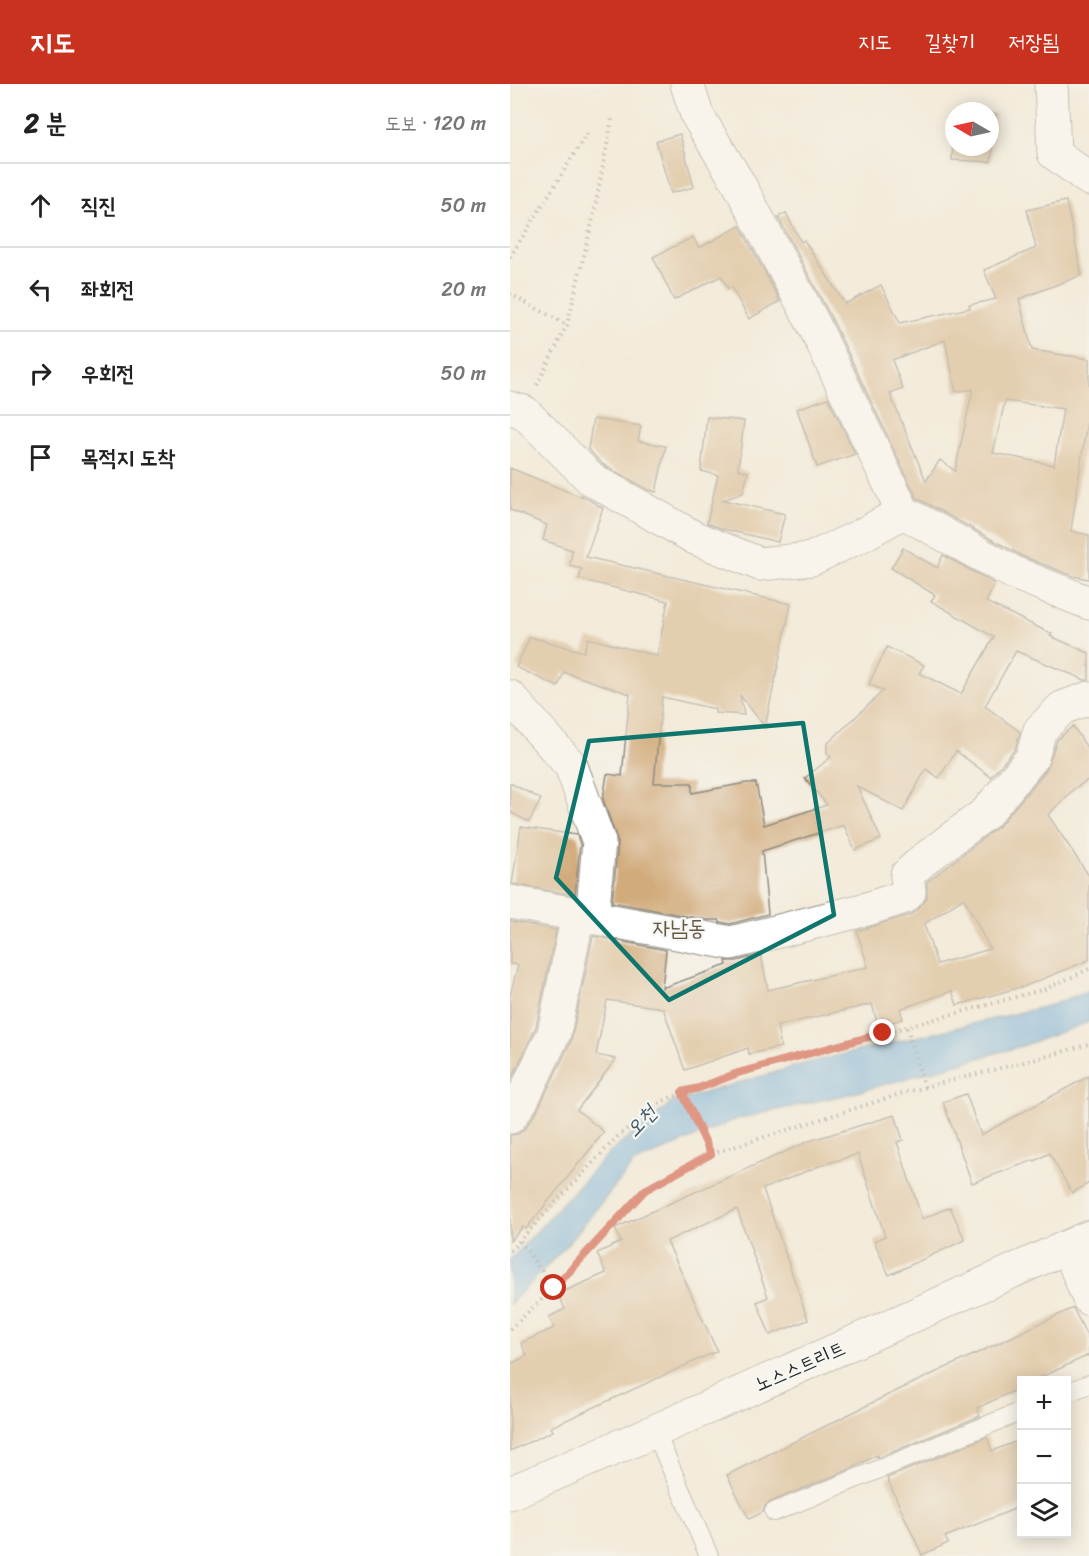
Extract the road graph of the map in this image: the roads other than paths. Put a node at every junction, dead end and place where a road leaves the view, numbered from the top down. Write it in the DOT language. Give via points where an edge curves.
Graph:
graph roads {
  1 [pos="687,84"];
  2 [pos="1051,84"];
  3 [pos="1089,179"];
  4 [pos="517,410"];
  5 [pos="903,512"];
  6 [pos="1089,603"];
  7 [pos="510,697"];
  8 [pos="1089,698"];
  9 [pos="510,902"];
  10 [pos="585,916"];
  11 [pos="510,1117"];
  12 [pos="1078,1242"];
  13 [pos="1089,1299"];
  14 [pos="1089,1384"];
  15 [pos="1071,1391"];
  16 [pos="1017,1413"];
  17 [pos="656,1431"];
  18 [pos="510,1493"];
  19 [pos="774,1512"];
  20 [pos="709,1556"];
  1 -- 5 [label="street" via="697,115 739,184 815,327"];
  2 -- 3 [label="street" via="1054,153"];
  4 -- 5 [label="street" via="591,479 695,538 760,564 811,559"];
  5 -- 6 [label="street" via="1014,573"];
  7 -- 10 [label="street" via="571,766 599,842"];
  8 -- 10 [label="street" via="1062,708 1041,730 1032,758 986,813 907,875 909,892 904,897 731,943"];
  9 -- 10 [label="street"];
  10 -- 11 [label="street" via="554,1033"];
  12 -- 13 [label="street"];
  12 -- 17 [label="street, 노스스트리트"];
  14 -- 15 [label="lane"];
  16 -- 19 [label="lane"];
  17 -- 18 [label="street, 노스스트리트"];
  17 -- 20 [label="lane"];
}
